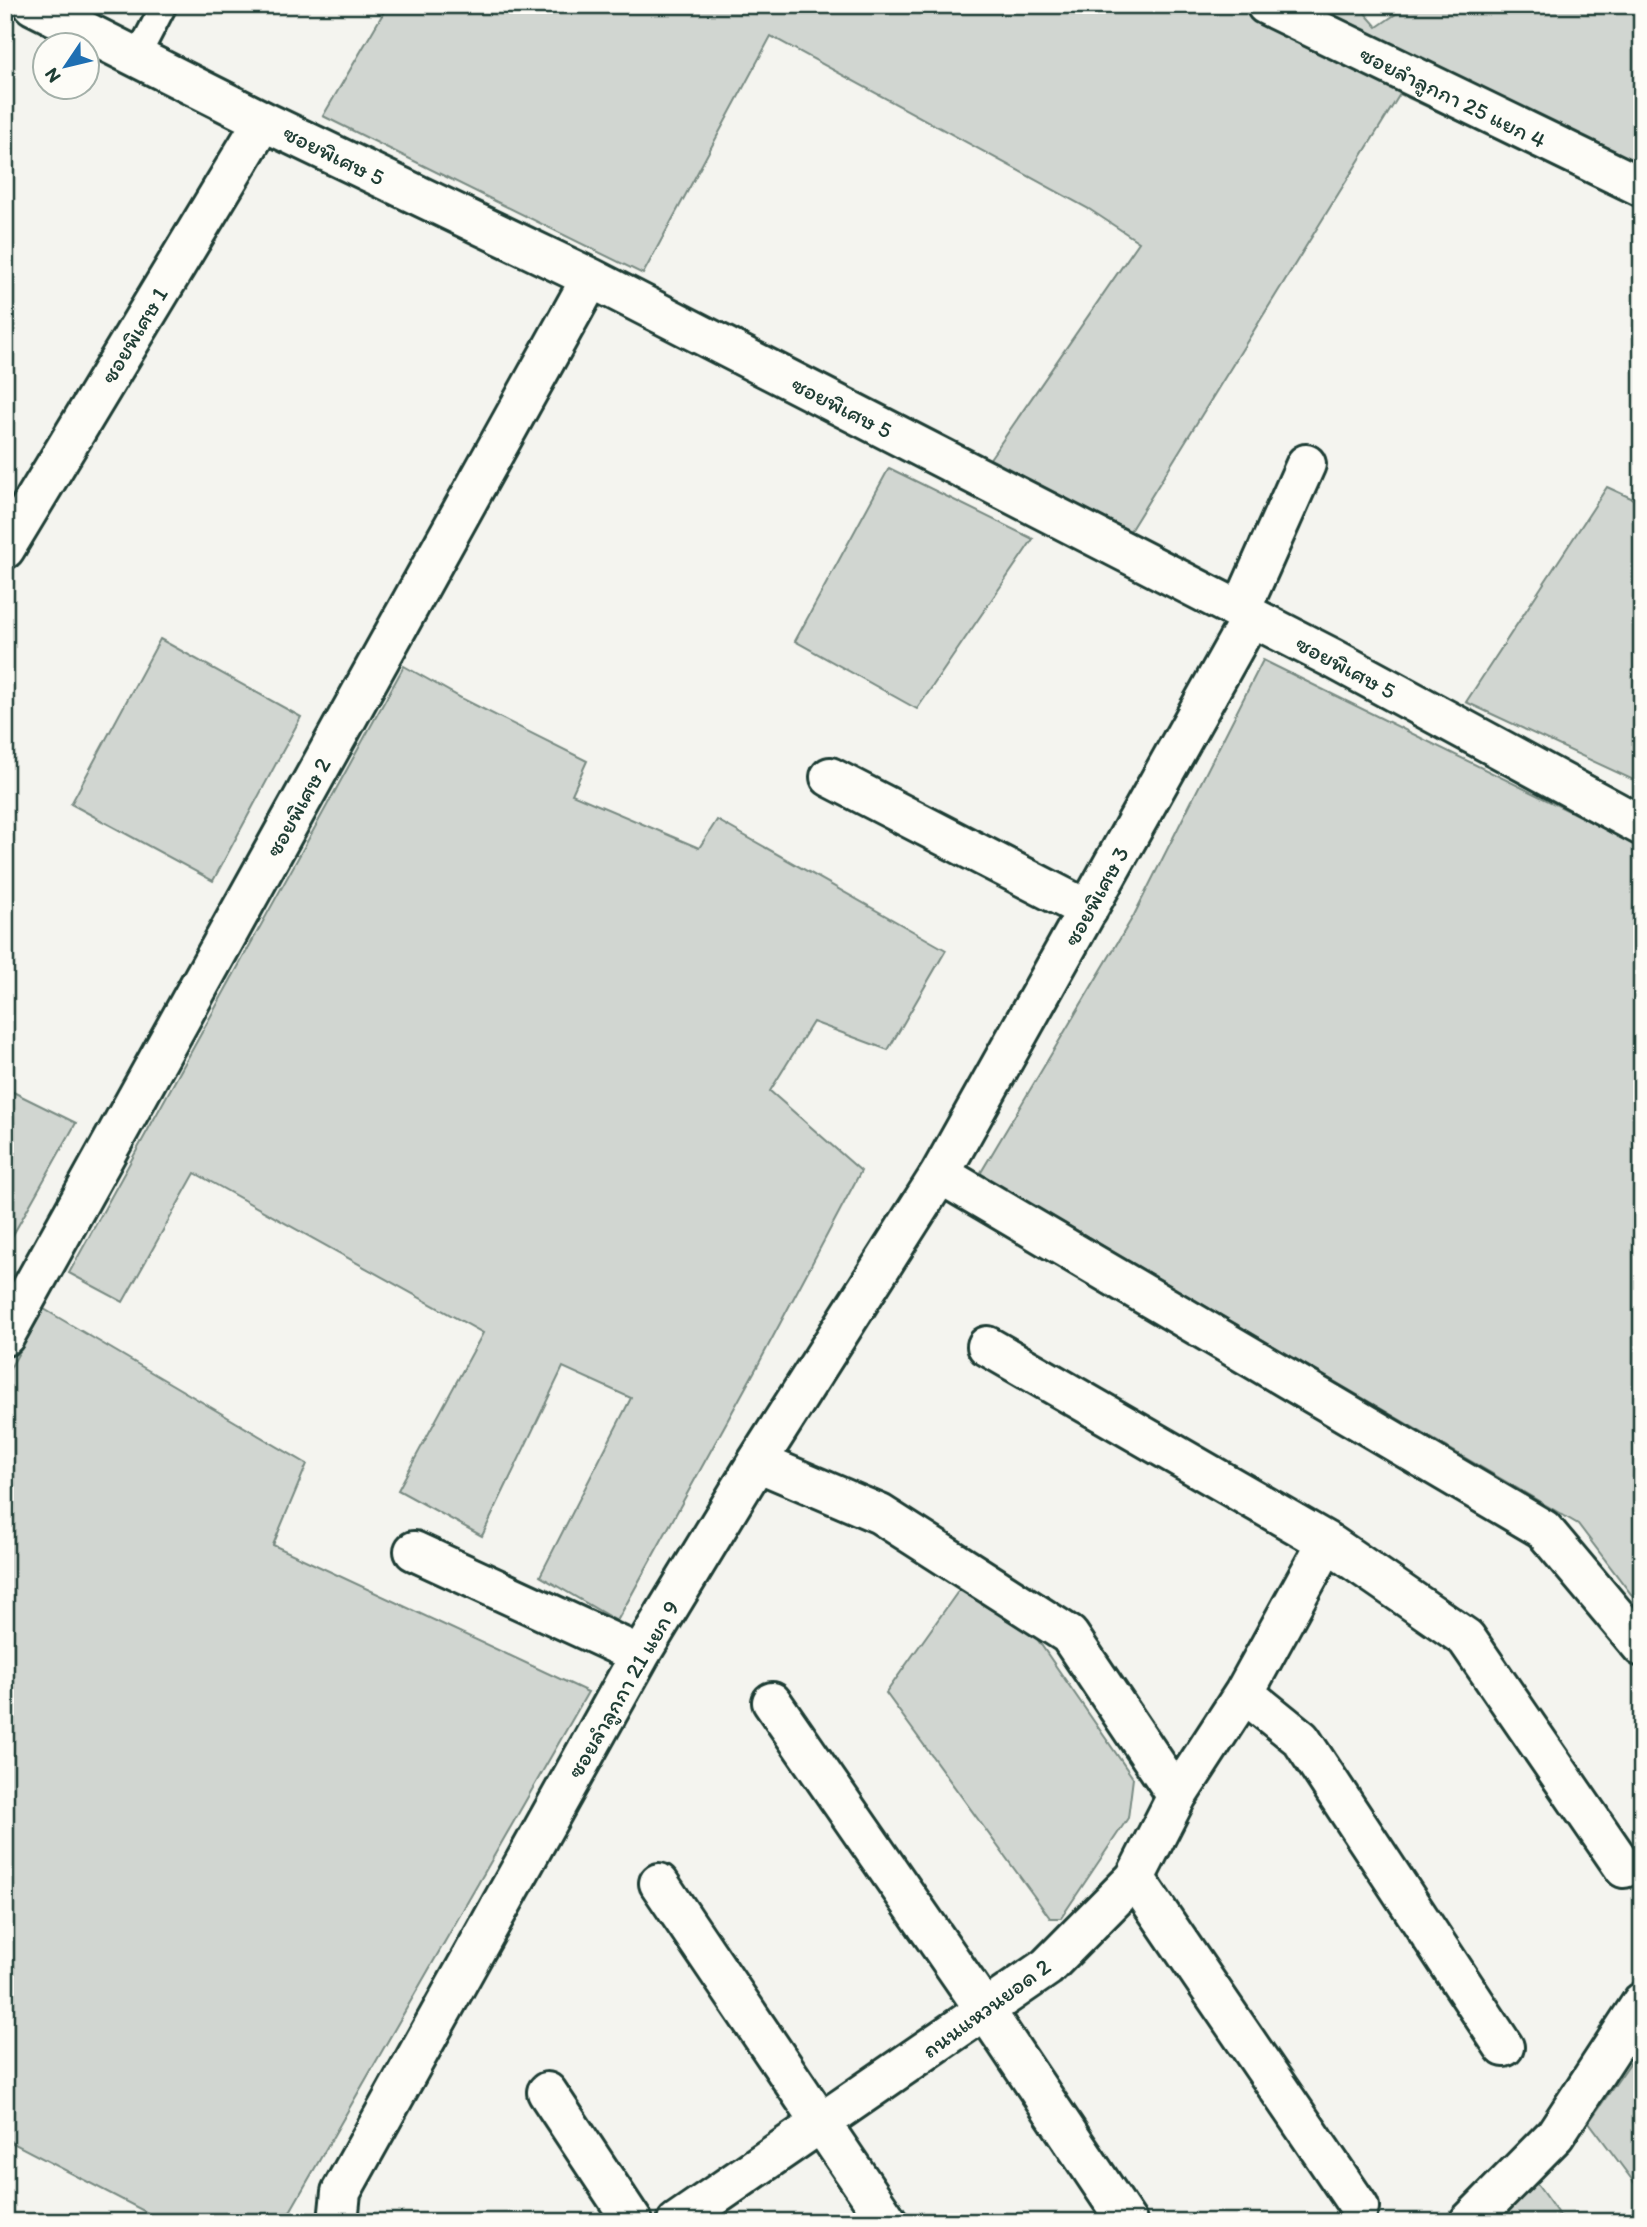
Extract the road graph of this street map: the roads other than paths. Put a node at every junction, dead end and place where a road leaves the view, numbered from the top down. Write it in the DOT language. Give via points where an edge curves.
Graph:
graph roads {
  1 [pos="33,5"];
  2 [pos="164,5"];
  3 [pos="1266,5"];
  4 [pos="137,57"];
  5 [pos="263,121"];
  6 [pos="1642,187"];
  7 [pos="591,278"];
  8 [pos="1306,464"];
  9 [pos="5,549"];
  10 [pos="1245,615"];
  11 [pos="830,777"];
  12 [pos="1642,826"];
  13 [pos="1088,910"];
  14 [pos="940,1174"];
  15 [pos="5,1336"];
  16 [pos="987,1346"];
  17 [pos="757,1462"];
  18 [pos="1327,1542"];
  19 [pos="414,1551"];
  20 [pos="1642,1647"];
  21 [pos="640,1655"];
  22 [pos="1244,1692"];
  23 [pos="772,1702"];
  24 [pos="1177,1796"];
  25 [pos="1624,1868"];
  26 [pos="1135,1878"];
  27 [pos="659,1882"];
  28 [pos="1642,2002"];
  29 [pos="985,2010"];
  30 [pos="1504,2047"];
  31 [pos="547,2092"];
  32 [pos="822,2122"];
  33 [pos="1359,2207"];
  34 [pos="338,2222"];
  35 [pos="633,2222"];
  36 [pos="677,2222"];
  37 [pos="888,2222"];
  38 [pos="1127,2222"];
  39 [pos="1469,2222"];
  1 -- 4 [label="street, ซอยพิเศษ 5"];
  2 -- 4 [label="lane"];
  3 -- 6 [label="street, ซอยลำลูกกา 25 แยก 4"];
  4 -- 5 [label="street, ซอยพิเศษ 5"];
  5 -- 7 [label="street, ซอยพิเศษ 5"];
  5 -- 9 [label="street, ซอยพิเศษ 1"];
  7 -- 10 [label="street, ซอยพิเศษ 5"];
  7 -- 15 [label="street, ซอยพิเศษ 2"];
  8 -- 10 [label="street, ซอยพิเศษ 3"];
  10 -- 12 [label="street, ซอยพิเศษ 5"];
  10 -- 13 [label="street, ซอยพิเศษ 3"];
  11 -- 13 [label="street"];
  13 -- 14 [label="street, ซอยพิเศษ 3"];
  14 -- 17 [label="street, ซอยลำลูกกา 21 แยก 9"];
  14 -- 20 [label="street" via="1543,1529"];
  16 -- 18 [label="street"];
  17 -- 21 [label="street, ซอยลำลูกกา 21 แยก 9"];
  17 -- 24 [label="street" via="880,1514 1069,1634"];
  18 -- 22 [label="street, ถนนแหวนยอด 2"];
  18 -- 25 [label="street" via="1466,1638"];
  19 -- 21 [label="street"];
  21 -- 34 [label="street, ซอยลำลูกกา 21 แยก 9" via="341,2192"];
  22 -- 24 [label="street, ถนนแหวนยอด 2"];
  22 -- 30 [label="street" via="1301,1739"];
  23 -- 29 [label="street"];
  24 -- 26 [label="street, ถนนแหวนยอด 2"];
  26 -- 29 [label="street, ถนนแหวนยอด 2" via="1047,1967"];
  26 -- 33 [label="street"];
  27 -- 32 [label="street"];
  28 -- 39 [label="street" via="1555,2136"];
  29 -- 32 [label="street, ถนนแหวนยอด 2"];
  29 -- 38 [label="street"];
  31 -- 35 [label="street"];
  32 -- 36 [label="street, ถนนแหวนยอด 2"];
  32 -- 37 [label="street"];
}
